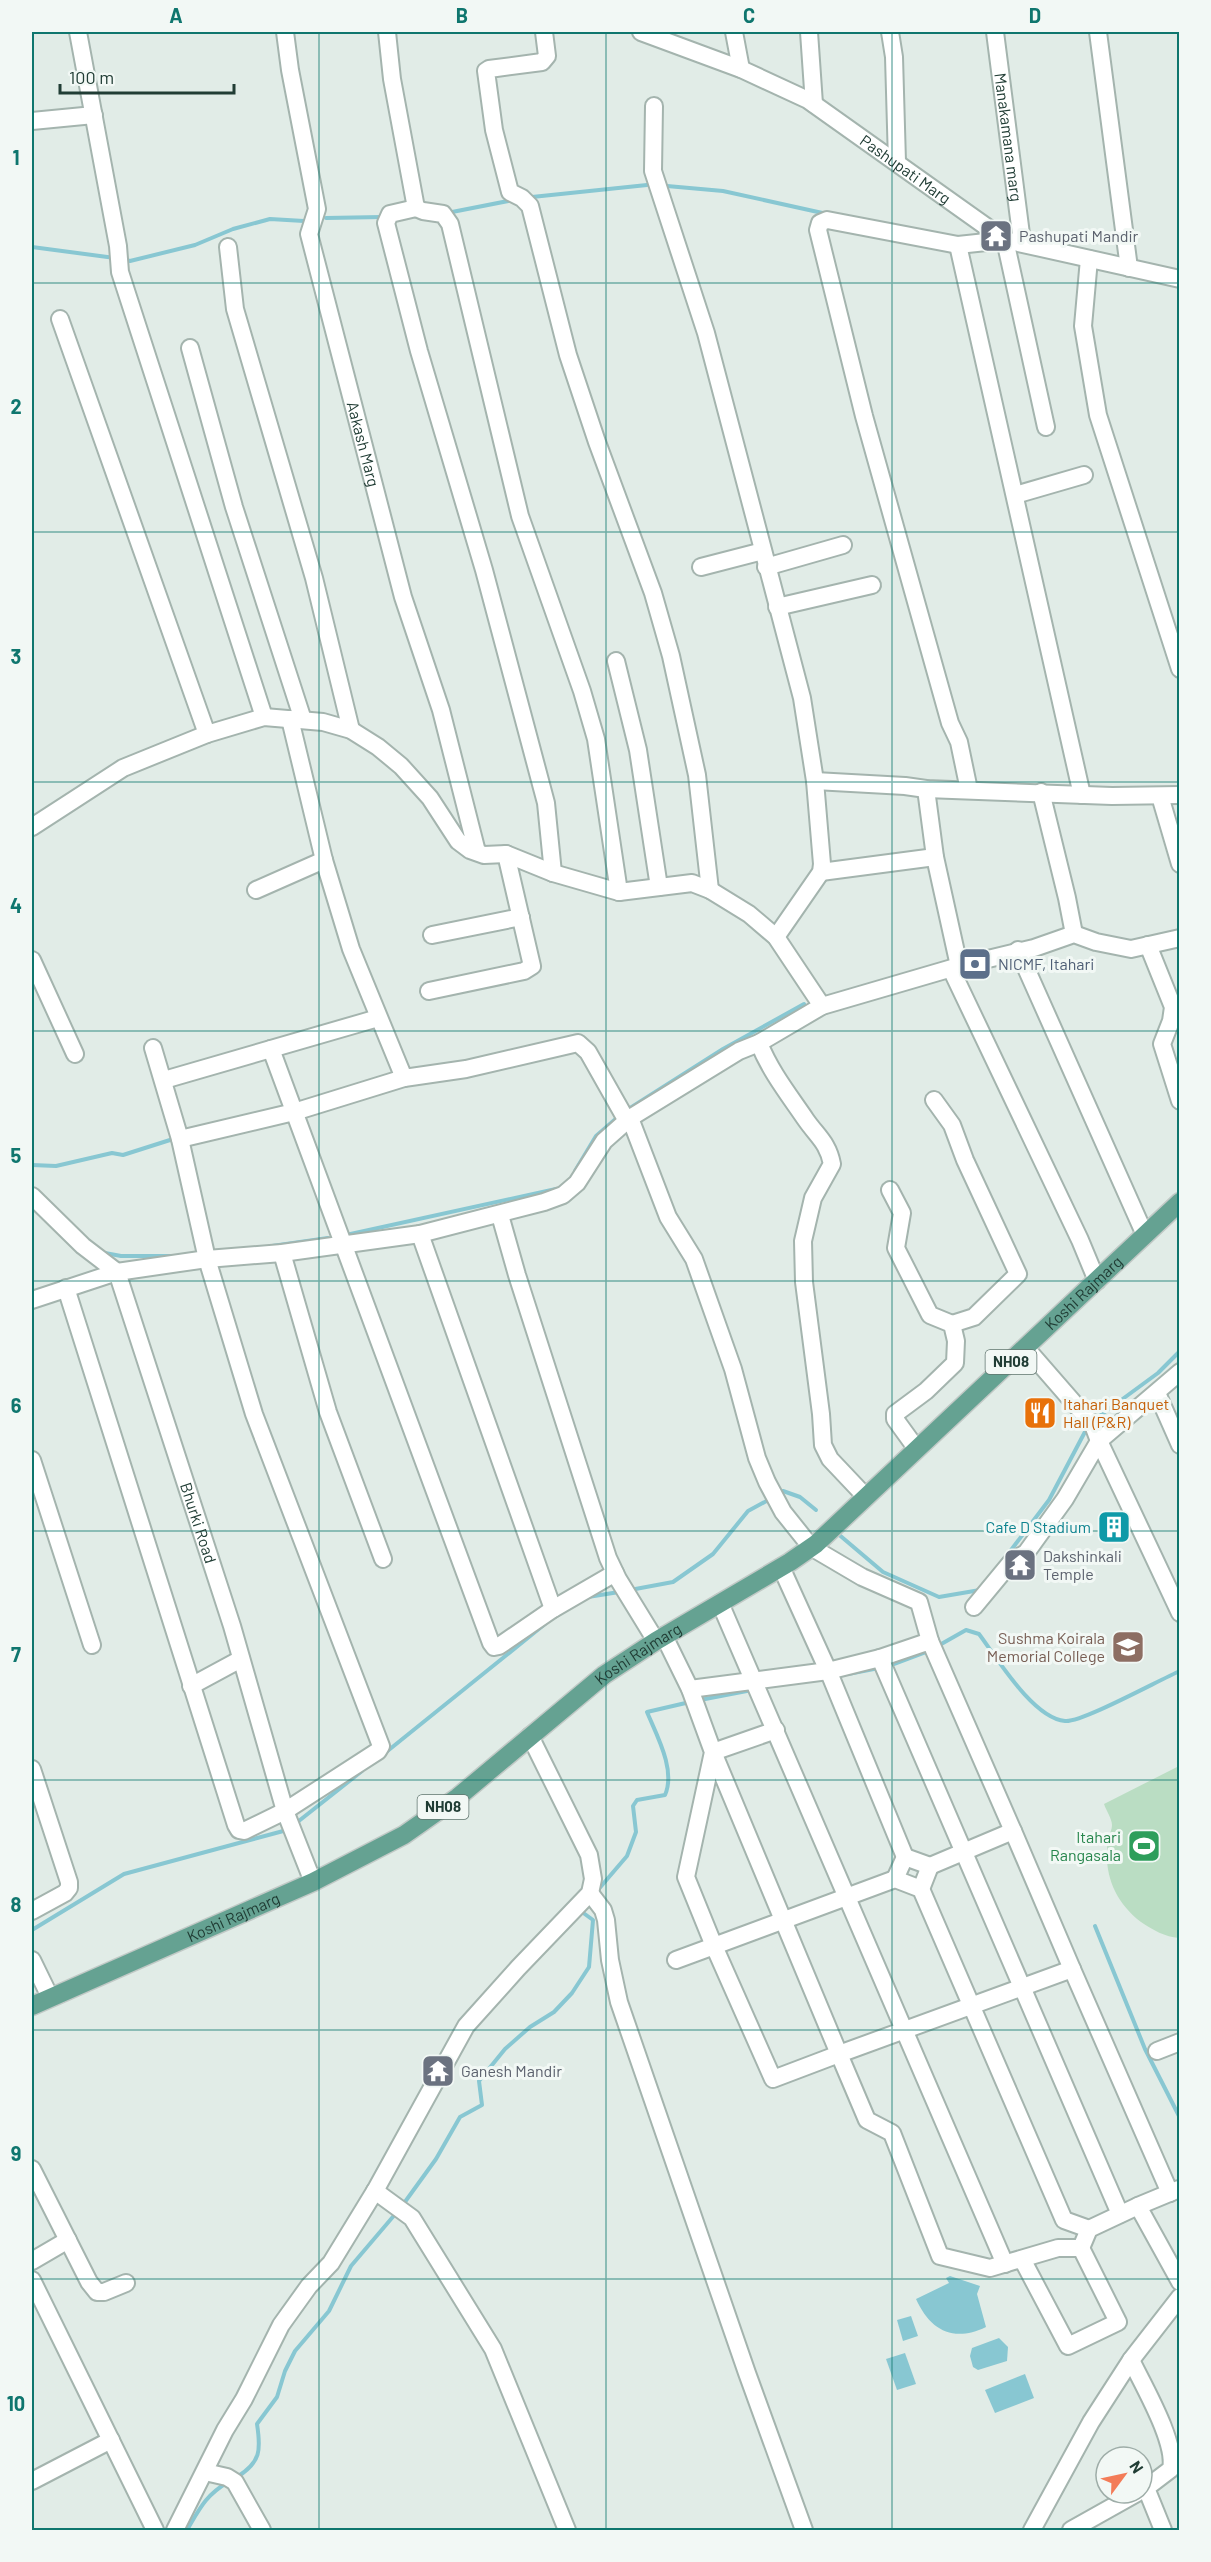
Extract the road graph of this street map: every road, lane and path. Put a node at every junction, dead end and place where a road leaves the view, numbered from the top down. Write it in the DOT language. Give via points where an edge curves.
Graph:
graph roads {
  1 [pos="78,32"];
  2 [pos="285,32"];
  3 [pos="387,32"];
  4 [pos="544,32"];
  5 [pos="643,32"];
  6 [pos="734,32"];
  7 [pos="809,32"];
  8 [pos="890,32"];
  9 [pos="994,32"];
  10 [pos="1098,32"];
  11 [pos="741,69"];
  12 [pos="814,104"];
  13 [pos="654,106"];
  14 [pos="94,115"];
  15 [pos="32,121"];
  16 [pos="897,162"];
  17 [pos="416,208"];
  18 [pos="1013,241"];
  19 [pos="958,245"];
  20 [pos="228,247"];
  21 [pos="1089,259"];
  22 [pos="1129,268"];
  23 [pos="1179,279"];
  24 [pos="60,319"];
  25 [pos="190,348"];
  26 [pos="1046,427"];
  27 [pos="1084,476"];
  28 [pos="1016,495"];
  29 [pos="843,545"];
  30 [pos="764,559"];
  31 [pos="701,567"];
  32 [pos="872,585"];
  33 [pos="777,607"];
  34 [pos="616,660"];
  35 [pos="1179,669"];
  36 [pos="264,717"];
  37 [pos="296,720"];
  38 [pos="351,730"];
  39 [pos="207,734"];
  40 [pos="814,781"];
  41 [pos="927,789"];
  42 [pos="969,790"];
  43 [pos="1041,792"];
  44 [pos="1082,795"];
  45 [pos="1179,795"];
  46 [pos="1160,796"];
  47 [pos="32,827"];
  48 [pos="477,852"];
  49 [pos="506,854"];
  50 [pos="935,857"];
  51 [pos="324,860"];
  52 [pos="1179,864"];
  53 [pos="821,872"];
  54 [pos="553,873"];
  55 [pos="658,887"];
  56 [pos="256,890"];
  57 [pos="710,890"];
  58 [pos="619,892"];
  59 [pos="521,916"];
  60 [pos="1074,934"];
  61 [pos="432,935"];
  62 [pos="776,937"];
  63 [pos="1179,938"];
  64 [pos="1148,945"];
  65 [pos="1018,950"];
  66 [pos="32,960"];
  67 [pos="955,967"];
  68 [pos="429,991"];
  69 [pos="822,1006"];
  70 [pos="378,1018"];
  71 [pos="759,1043"];
  72 [pos="153,1048"];
  73 [pos="271,1048"];
  74 [pos="75,1054"];
  75 [pos="404,1078"];
  76 [pos="164,1080"];
  77 [pos="934,1100"];
  78 [pos="1179,1101"];
  79 [pos="294,1112"];
  80 [pos="629,1119"];
  81 [pos="180,1139"];
  82 [pos="890,1190"];
  83 [pos="32,1196"];
  84 [pos="1179,1202"];
  85 [pos="500,1215"];
  86 [pos="420,1234"];
  87 [pos="1146,1235"];
  88 [pos="343,1244"];
  89 [pos="282,1253"];
  90 [pos="207,1259"];
  91 [pos="117,1272"];
  92 [pos="1097,1281"];
  93 [pos="66,1288"];
  94 [pos="32,1300"];
  95 [pos="952,1324"];
  96 [pos="1026,1348"];
  97 [pos="1179,1372"];
  98 [pos="1157,1393"];
  99 [pos="1092,1427"];
  100 [pos="1179,1445"];
  101 [pos="916,1448"];
  102 [pos="32,1460"];
  103 [pos="865,1496"];
  104 [pos="813,1545"];
  105 [pos="383,1559"];
  106 [pos="781,1567"];
  107 [pos="617,1576"];
  108 [pos="720,1603"];
  109 [pos="974,1607"];
  110 [pos="553,1609"];
  111 [pos="1179,1613"];
  112 [pos="660,1639"];
  113 [pos="92,1645"];
  114 [pos="934,1650"];
  115 [pos="241,1659"];
  116 [pos="884,1668"];
  117 [pos="830,1676"];
  118 [pos="191,1686"];
  119 [pos="757,1686"];
  120 [pos="693,1697"];
  121 [pos="776,1730"];
  122 [pos="530,1736"];
  123 [pos="713,1752"];
  124 [pos="32,1769"];
  125 [pos="289,1822"];
  126 [pos="1013,1831"];
  127 [pos="964,1852"];
  128 [pos="905,1857"];
  129 [pos="930,1866"];
  130 [pos="895,1879"];
  131 [pos="313,1882"];
  132 [pos="921,1889"];
  133 [pos="847,1896"];
  134 [pos="593,1898"];
  135 [pos="32,1911"];
  136 [pos="783,1920"];
  137 [pos="714,1946"];
  138 [pos="32,1960"];
  139 [pos="676,1960"];
  140 [pos="1072,1969"];
  141 [pos="1022,1988"];
  142 [pos="50,1997"];
  143 [pos="32,2006"];
  144 [pos="970,2007"];
  145 [pos="905,2030"];
  146 [pos="1179,2042"];
  147 [pos="1157,2051"];
  148 [pos="839,2054"];
  149 [pos="32,2169"];
  150 [pos="375,2191"];
  151 [pos="1175,2191"];
  152 [pos="1138,2205"];
  153 [pos="1120,2214"];
  154 [pos="1064,2220"];
  155 [pos="1089,2229"];
  156 [pos="68,2240"];
  157 [pos="1058,2248"];
  158 [pos="1081,2248"];
  159 [pos="1022,2259"];
  160 [pos="32,2261"];
  161 [pos="1005,2264"];
  162 [pos="32,2280"];
  163 [pos="1179,2282"];
  164 [pos="126,2283"];
  165 [pos="1179,2297"];
  166 [pos="1131,2360"];
  167 [pos="111,2440"];
  168 [pos="206,2472"];
  169 [pos="32,2481"];
  170 [pos="1154,2481"];
  171 [pos="1115,2505"];
  172 [pos="1150,2505"];
  173 [pos="155,2530"];
  174 [pos="175,2530"];
  175 [pos="262,2530"];
  176 [pos="567,2530"];
  177 [pos="804,2530"];
  178 [pos="1034,2530"];
  179 [pos="1071,2530"];
  180 [pos="1163,2530"];
  1 -- 14 [label="street"];
  2 -- 48 [label="street, Aakash Marg" via="317,209 309,234 404,597 441,710"];
  3 -- 17 [label="street"];
  4 -- 57 [label="street" via="547,56 542,62 486,71 494,130 510,192 530,206 568,355 671,656 697,775"];
  5 -- 11 [label="street, Pashupati Marg"];
  6 -- 11 [label="street"];
  7 -- 12 [label="street"];
  8 -- 16 [label="street"];
  9 -- 18 [label="street, Manakamana marg"];
  10 -- 22 [label="street"];
  11 -- 12 [label="street, Pashupati Marg"];
  12 -- 16 [label="street, Pashupati Marg"];
  13 -- 30 [label="street" via="653,171 706,333"];
  14 -- 15 [label="street"];
  14 -- 36 [label="street" via="120,272"];
  16 -- 18 [label="street, Pashupati Marg"];
  17 -- 54 [label="street" via="388,218 419,351 484,570 543,792"];
  17 -- 58 [label="street" via="440,213 450,224 520,516 596,739"];
  18 -- 19 [label="street"];
  18 -- 21 [label="street, Pashupati Marg"];
  18 -- 26 [label="street, Manakamana marg"];
  19 -- 28 [label="street"];
  19 -- 42 [label="street" via="827,220 818,226 864,416 950,723 959,742"];
  20 -- 38 [label="street" via="235,309 314,578"];
  21 -- 22 [label="street, Pashupati Marg"];
  21 -- 35 [label="street" via="1083,326 1098,415"];
  22 -- 23 [label="street, Pashupati Marg"];
  24 -- 39 [label="street"];
  25 -- 37 [label="street"];
  27 -- 28 [label="street"];
  28 -- 44 [label="street"];
  29 -- 30 [label="street"];
  30 -- 31 [label="street"];
  30 -- 33 [label="street"];
  32 -- 33 [label="street"];
  33 -- 40 [label="street" via="802,698"];
  34 -- 55 [label="street" via="638,750"];
  36 -- 37 [label="street"];
  36 -- 39 [label="street"];
  37 -- 38 [label="street"];
  37 -- 51 [label="street"];
  38 -- 48 [label="street" via="401,766 430,798 458,841"];
  39 -- 47 [label="street" via="123,768"];
  40 -- 41 [label="street"];
  40 -- 53 [label="street"];
  41 -- 42 [label="street"];
  41 -- 50 [label="street"];
  42 -- 43 [label="street"];
  43 -- 44 [label="street"];
  43 -- 60 [label="street"];
  44 -- 46 [label="street"];
  45 -- 46 [label="street"];
  46 -- 52 [label="street"];
  48 -- 49 [label="street"];
  49 -- 54 [label="street"];
  49 -- 59 [label="street"];
  50 -- 53 [label="street"];
  50 -- 67 [label="street"];
  51 -- 56 [label="street"];
  51 -- 70 [label="street" via="351,949"];
  53 -- 62 [label="street"];
  54 -- 58 [label="street"];
  55 -- 57 [label="street" via="692,883"];
  55 -- 58 [label="street"];
  57 -- 62 [label="street" via="749,914"];
  59 -- 61 [label="street"];
  59 -- 68 [label="street" via="531,968"];
  60 -- 64 [label="street" via="1131,949"];
  60 -- 65 [label="street"];
  62 -- 69 [label="street"];
  63 -- 64 [label="street"];
  64 -- 78 [label="street" via="1173,1007 1172,1021 1162,1044"];
  65 -- 67 [label="street"];
  65 -- 87 [label="street"];
  66 -- 74 [label="street"];
  67 -- 69 [label="street"];
  67 -- 92 [label="street"];
  69 -- 71 [label="street"];
  70 -- 73 [label="street"];
  70 -- 75 [label="street"];
  71 -- 80 [label="street" via="739,1051"];
  71 -- 103 [label="street" via="765,1059 808,1123 829,1147 832,1164 813,1198 803,1241 804,1282 823,1445 830,1459"];
  72 -- 76 [label="street"];
  73 -- 76 [label="street"];
  73 -- 79 [label="street"];
  75 -- 79 [label="street"];
  75 -- 80 [label="street" via="466,1070 578,1043 588,1052"];
  76 -- 81 [label="street"];
  77 -- 95 [label="street" via="952,1125 1018,1274 974,1317"];
  79 -- 81 [label="street"];
  79 -- 88 [label="street"];
  80 -- 85 [label="street" via="604,1141 577,1183 563,1195"];
  80 -- 104 [label="street" via="668,1218 694,1259 733,1369 766,1482 783,1512"];
  81 -- 90 [label="street"];
  82 -- 95 [label="street" via="902,1213 896,1248 930,1314"];
  83 -- 91 [label="street" via="83,1246"];
  84 -- 87 [label="main road, Koshi Rajmarg / NH08"];
  85 -- 86 [label="street"];
  85 -- 107 [label="street" via="608,1558"];
  86 -- 88 [label="street"];
  86 -- 110 [label="street"];
  87 -- 92 [label="main road, Koshi Rajmarg / NH08"];
  88 -- 89 [label="street"];
  88 -- 110 [label="street" via="491,1643 499,1646"];
  89 -- 90 [label="street"];
  89 -- 105 [label="street" via="328,1412"];
  90 -- 91 [label="street"];
  90 -- 125 [label="street" via="254,1414 381,1746"];
  91 -- 93 [label="street"];
  91 -- 115 [label="street, Bhurki Road"];
  92 -- 96 [label="main road, Koshi Rajmarg / NH08"];
  93 -- 94 [label="street"];
  93 -- 118 [label="street"];
  95 -- 101 [label="street" via="955,1363 894,1414"];
  96 -- 99 [label="street"];
  96 -- 101 [label="main road, Koshi Rajmarg / NH08"];
  97 -- 98 [label="street"];
  98 -- 99 [label="street"];
  98 -- 100 [label="street"];
  99 -- 109 [label="street" via="1065,1499 1026,1553 1012,1561"];
  99 -- 111 [label="street"];
  101 -- 103 [label="main road, Koshi Rajmarg / NH08"];
  102 -- 113 [label="street"];
  103 -- 104 [label="main road, Koshi Rajmarg / NH08"];
  104 -- 106 [label="main road, Koshi Rajmarg / NH08"];
  104 -- 114 [label="street" via="862,1577 919,1602"];
  106 -- 108 [label="main road, Koshi Rajmarg / NH08"];
  106 -- 117 [label="street"];
  107 -- 110 [label="street"];
  107 -- 112 [label="street"];
  108 -- 112 [label="main road, Koshi Rajmarg / NH08"];
  108 -- 119 [label="street"];
  112 -- 120 [label="street"];
  112 -- 122 [label="main road, Koshi Rajmarg / NH08" via="604,1675"];
  114 -- 116 [label="street"];
  114 -- 126 [label="street"];
  115 -- 118 [label="street"];
  115 -- 125 [label="street, Bhurki Road"];
  116 -- 117 [label="street"];
  116 -- 127 [label="street"];
  117 -- 119 [label="street"];
  117 -- 128 [label="street"];
  118 -- 125 [label="street" via="239,1830"];
  119 -- 120 [label="street"];
  119 -- 121 [label="street"];
  120 -- 123 [label="street"];
  121 -- 123 [label="street"];
  121 -- 133 [label="street"];
  122 -- 131 [label="main road, Koshi Rajmarg / NH08" via="458,1797 404,1835"];
  122 -- 134 [label="street" via="589,1855"];
  123 -- 136 [label="street"];
  123 -- 137 [label="street" via="686,1877"];
  124 -- 135 [label="street" via="69,1882 65,1893"];
  125 -- 131 [label="street, Bhurki Road"];
  126 -- 127 [label="street"];
  126 -- 140 [label="street"];
  127 -- 129 [label="street"];
  127 -- 141 [label="street"];
  128 -- 129 [label="street"];
  128 -- 130 [label="street"];
  129 -- 132 [label="street"];
  130 -- 132 [label="street"];
  130 -- 133 [label="street"];
  131 -- 142 [label="main road, Koshi Rajmarg / NH08"];
  132 -- 144 [label="street"];
  133 -- 136 [label="street"];
  133 -- 145 [label="street"];
  134 -- 150 [label="street" via="518,1968 466,2026"];
  134 -- 177 [label="street" via="606,1920 619,2001"];
  136 -- 137 [label="street"];
  136 -- 148 [label="street"];
  137 -- 139 [label="street"];
  137 -- 148 [label="street" via="773,2079"];
  138 -- 142 [label="street"];
  140 -- 141 [label="street"];
  140 -- 151 [label="street"];
  141 -- 144 [label="street"];
  141 -- 153 [label="street"];
  142 -- 143 [label="main road, Koshi Rajmarg / NH08"];
  144 -- 145 [label="street"];
  144 -- 154 [label="street"];
  145 -- 148 [label="street"];
  145 -- 161 [label="street"];
  146 -- 147 [label="street"];
  148 -- 161 [label="street" via="867,2120 892,2133 940,2256 990,2268"];
  149 -- 156 [label="street"];
  150 -- 168 [label="street" via="331,2264 309,2286 281,2325"];
  150 -- 176 [label="street" via="412,2218 493,2349"];
  151 -- 152 [label="street"];
  152 -- 153 [label="street"];
  152 -- 163 [label="street"];
  153 -- 155 [label="street"];
  154 -- 155 [label="street"];
  154 -- 157 [label="street"];
  155 -- 158 [label="street"];
  156 -- 160 [label="street"];
  156 -- 164 [label="street" via="97,2292"];
  157 -- 158 [label="street"];
  157 -- 159 [label="street"];
  158 -- 159 [label="street" via="1118,2322 1068,2346"];
  159 -- 161 [label="street"];
  162 -- 167 [label="street"];
  165 -- 166 [label="street"];
  166 -- 170 [label="street" via="1174,2458 1171,2469"];
  166 -- 178 [label="street" via="1091,2422"];
  167 -- 169 [label="street"];
  167 -- 173 [label="street"];
  168 -- 174 [label="street"];
  168 -- 175 [label="street" via="231,2479"];
  171 -- 179 [label="street"];
  172 -- 180 [label="street"];
}
